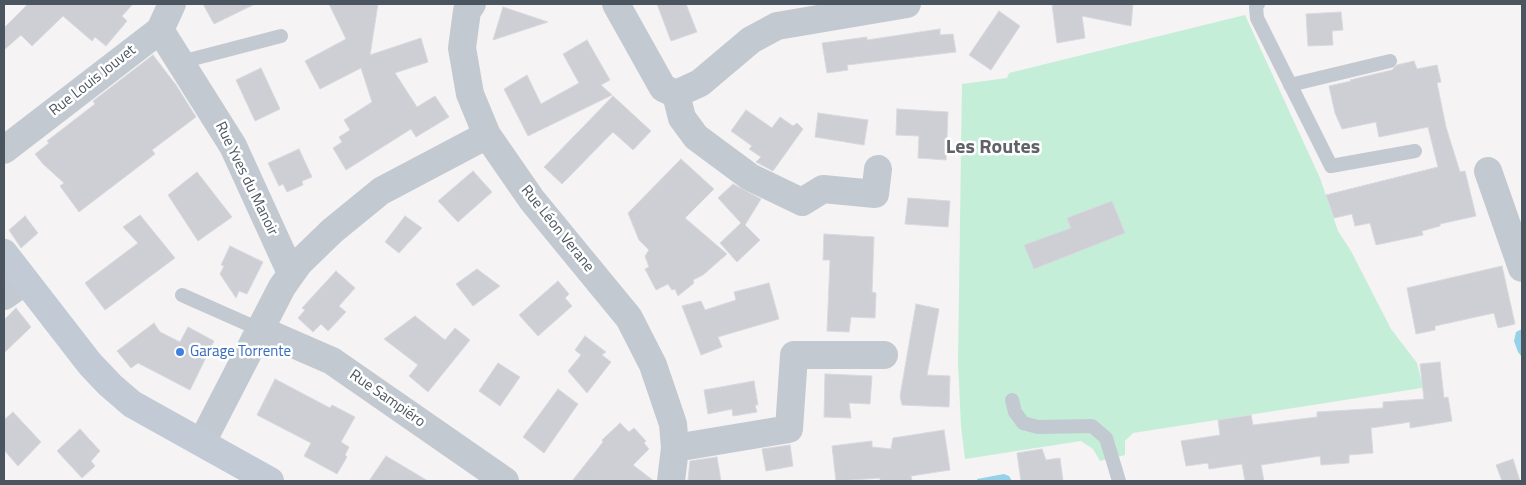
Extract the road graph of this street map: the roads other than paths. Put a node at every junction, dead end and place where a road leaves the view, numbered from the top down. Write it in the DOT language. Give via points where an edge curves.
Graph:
graph roads {
  1 [pos="172,4"];
  2 [pos="472,4"];
  3 [pos="616,4"];
  4 [pos="907,4"];
  5 [pos="1258,4"];
  6 [pos="160,30"];
  7 [pos="281,36"];
  8 [pos="1390,61"];
  9 [pos="181,62"];
  10 [pos="1290,85"];
  11 [pos="676,94"];
  12 [pos="487,135"];
  13 [pos="4,150"];
  14 [pos="1415,151"];
  15 [pos="878,169"];
  16 [pos="1488,171"];
  17 [pos="4,253"];
  18 [pos="1522,268"];
  19 [pos="291,273"];
  20 [pos="14,289"];
  21 [pos="182,295"];
  22 [pos="261,330"];
  23 [pos="884,355"];
  24 [pos="1012,400"];
  25 [pos="202,442"];
  26 [pos="675,448"];
  27 [pos="270,481"];
  28 [pos="505,481"];
  29 [pos="671,481"];
  30 [pos="1119,481"];
  1 -- 6 [label="street, Rue Louis Jouvet"];
  2 -- 12 [label="street, Rue Léon Verane" via="468,10 462,48 470,94"];
  3 -- 11 [label="street" via="663,88"];
  4 -- 11 [label="street" via="777,26 751,40 700,83"];
  5 -- 10 [label="lane" via="1257,18"];
  6 -- 9 [label="street, Rue Yves du Manoir"];
  6 -- 13 [label="street, Rue Louis Jouvet"];
  7 -- 9 [label="lane"];
  8 -- 10 [label="lane"];
  9 -- 19 [label="street, Rue Yves du Manoir" via="233,146"];
  10 -- 14 [label="lane" via="1332,166"];
  11 -- 15 [label="street" via="682,118 696,137 750,177 802,202 823,189 875,194"];
  12 -- 19 [label="street" via="381,191 332,231"];
  12 -- 26 [label="street, Rue Léon Verane" via="532,200 629,318 653,365 673,424"];
  16 -- 18 [label="street"];
  17 -- 20 [label="main road"];
  19 -- 22 [label="street"];
  20 -- 25 [label="main road" via="132,404"];
  21 -- 22 [label="lane"];
  22 -- 25 [label="street"];
  22 -- 28 [label="street, Rue Sampiéro" via="332,361"];
  23 -- 26 [label="street" via="794,355 789,429"];
  24 -- 30 [label="lane" via="1023,423 1038,427 1092,426 1106,438"];
  25 -- 27 [label="main road"];
  26 -- 29 [label="street, Rue Léon Verane"];
}
